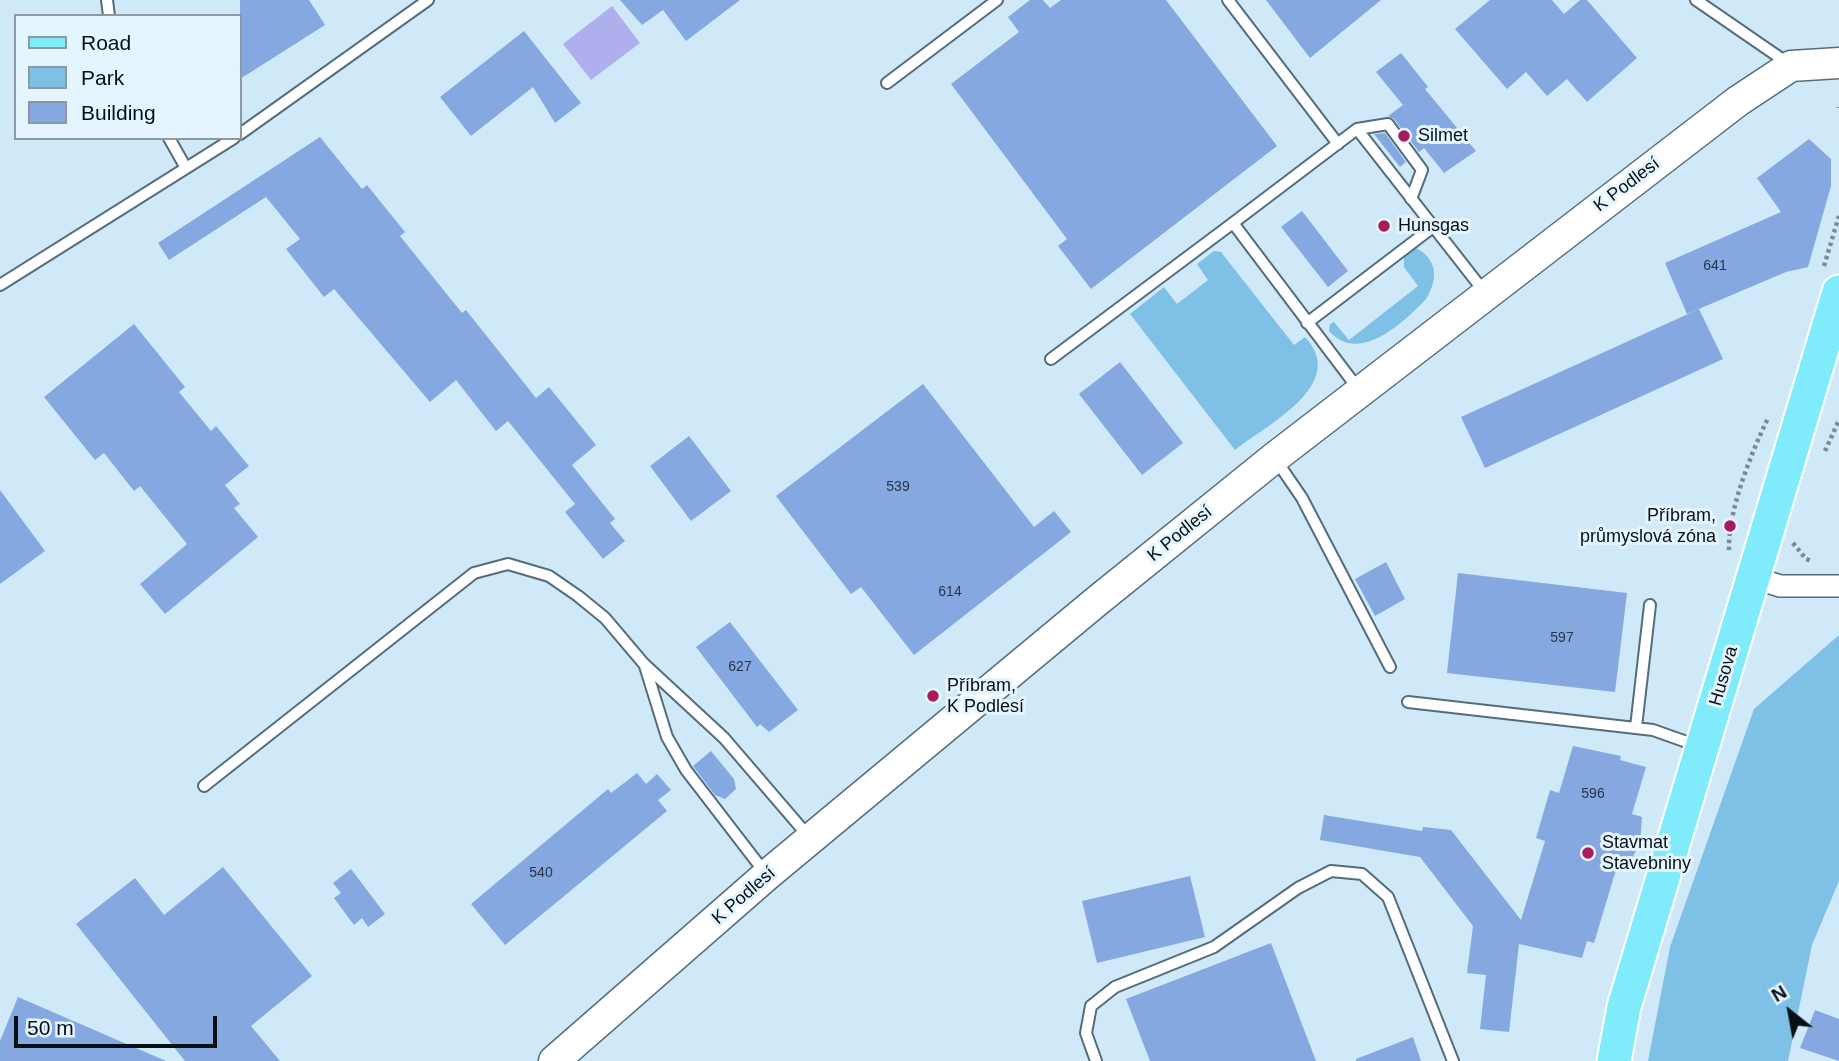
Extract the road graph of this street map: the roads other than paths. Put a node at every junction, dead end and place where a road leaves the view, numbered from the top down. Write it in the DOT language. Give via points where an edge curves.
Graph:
graph roads {
  1 [pos="428,0"];
  2 [pos="997,0"];
  3 [pos="1228,0"];
  4 [pos="1696,0"];
  5 [pos="1839,63"];
  6 [pos="1791,66"];
  7 [pos="887,83"];
  8 [pos="1357,129"];
  9 [pos="242,133"];
  10 [pos="170,140"];
  11 [pos="231,140"];
  12 [pos="1338,144"];
  13 [pos="186,168"];
  14 [pos="1411,199"];
  15 [pos="1233,223"];
  16 [pos="1433,227"];
  17 [pos="0,285"];
  18 [pos="1839,292"];
  19 [pos="1486,294"];
  20 [pos="1307,323"];
  21 [pos="1051,359"];
  22 [pos="1360,392"];
  23 [pos="1274,458"];
  24 [pos="1752,577"];
  25 [pos="1839,586"];
  26 [pos="1650,605"];
  27 [pos="644,664"];
  28 [pos="1390,667"];
  29 [pos="1408,702"];
  30 [pos="1636,727"];
  31 [pos="1704,748"];
  32 [pos="204,786"];
  33 [pos="811,839"];
  34 [pos="767,875"];
  35 [pos="555,1061"];
  36 [pos="1096,1061"];
  37 [pos="1453,1061"];
  38 [pos="1614,1061"];
  1 -- 9 [label="lane"];
  2 -- 7 [label="lane"];
  3 -- 12 [label="lane"];
  4 -- 6 [label="lane"];
  5 -- 6 [label="street, K Podlesí"];
  6 -- 19 [label="street, K Podlesí" via="1738,101"];
  8 -- 12 [label="lane"];
  8 -- 14 [label="lane"];
  8 -- 14 [label="lane" via="1388,124 1422,170"];
  10 -- 13 [label="lane"];
  11 -- 13 [label="lane"];
  12 -- 15 [label="lane"];
  13 -- 17 [label="lane"];
  14 -- 16 [label="lane"];
  15 -- 20 [label="lane"];
  15 -- 21 [label="lane"];
  16 -- 19 [label="lane"];
  16 -- 20 [label="lane"];
  18 -- 24 [label="main road, Husova"];
  19 -- 22 [label="street, K Podlesí"];
  20 -- 22 [label="lane"];
  22 -- 23 [label="street, K Podlesí"];
  23 -- 28 [label="lane" via="1302,498"];
  23 -- 33 [label="street, K Podlesí"];
  24 -- 25 [label="street" via="1780,586"];
  24 -- 31 [label="main road, Husova"];
  26 -- 30 [label="lane"];
  27 -- 32 [label="lane" via="606,618 549,576 508,564 474,573"];
  27 -- 33 [label="lane" via="724,738"];
  27 -- 34 [label="lane" via="667,737 686,770"];
  29 -- 30 [label="lane"];
  30 -- 31 [label="lane"];
  31 -- 38 [label="main road, Husova" via="1623,1007"];
  33 -- 34 [label="street, K Podlesí"];
  34 -- 35 [label="street, K Podlesí"];
  36 -- 37 [label="lane" via="1086,1033 1091,1006 1115,987 1214,947 1298,888 1331,871 1362,874 1388,897"];
}
